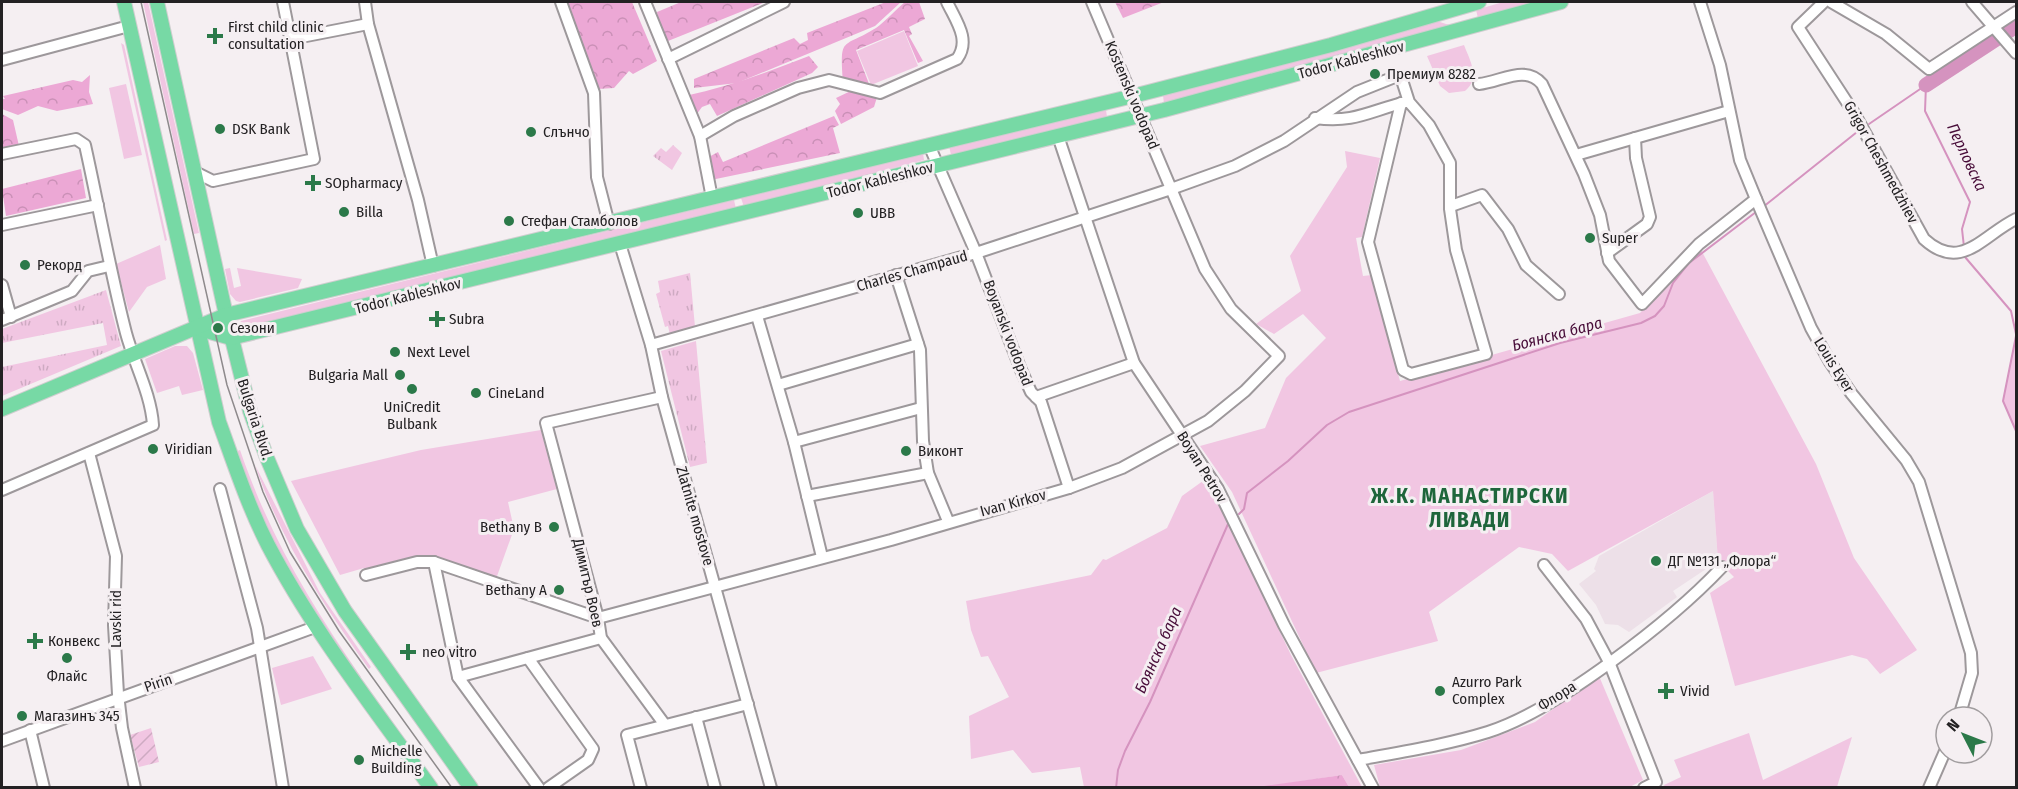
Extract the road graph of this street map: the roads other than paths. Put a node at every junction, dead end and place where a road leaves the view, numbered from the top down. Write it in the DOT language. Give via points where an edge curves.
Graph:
graph roads {
  1 [pos="124,2"];
  2 [pos="157,2"];
  3 [pos="283,2"];
  4 [pos="365,2"];
  5 [pos="561,2"];
  6 [pos="645,2"];
  7 [pos="784,2"];
  8 [pos="947,2"];
  9 [pos="1092,2"];
  10 [pos="1479,2"];
  11 [pos="1561,2"];
  12 [pos="1700,2"];
  13 [pos="1824,2"];
  14 [pos="1831,2"];
  15 [pos="1972,2"];
  16 [pos="1449,6"];
  17 [pos="2016,12"];
  18 [pos="368,24"];
  19 [pos="129,26"];
  20 [pos="1995,27"];
  21 [pos="291,39"];
  22 [pos="2016,53"];
  23 [pos="668,59"];
  24 [pos="2,60"];
  25 [pos="1479,84"];
  26 [pos="1133,96"];
  27 [pos="1405,102"];
  28 [pos="1729,111"];
  29 [pos="1140,116"];
  30 [pos="1315,118"];
  31 [pos="700,136"];
  32 [pos="1058,136"];
  33 [pos="1635,138"];
  34 [pos="929,146"];
  35 [pos="2,154"];
  36 [pos="1576,154"];
  37 [pos="938,165"];
  38 [pos="195,172"];
  39 [pos="213,181"];
  40 [pos="1171,189"];
  41 [pos="711,198"];
  42 [pos="98,205"];
  43 [pos="202,205"];
  44 [pos="1450,206"];
  45 [pos="1759,206"];
  46 [pos="1086,218"];
  47 [pos="2016,219"];
  48 [pos="609,224"];
  49 [pos="2,225"];
  50 [pos="620,244"];
  51 [pos="1607,252"];
  52 [pos="976,253"];
  53 [pos="109,266"];
  54 [pos="433,266"];
  55 [pos="896,275"];
  56 [pos="2,285"];
  57 [pos="1559,294"];
  58 [pos="226,315"];
  59 [pos="757,316"];
  60 [pos="6,319"];
  61 [pos="196,328"];
  62 [pos="231,338"];
  63 [pos="918,344"];
  64 [pos="651,345"];
  65 [pos="132,355"];
  66 [pos="1279,356"];
  67 [pos="1134,363"];
  68 [pos="778,385"];
  69 [pos="662,397"];
  70 [pos="1036,397"];
  71 [pos="921,408"];
  72 [pos="2,409"];
  73 [pos="1183,436"];
  74 [pos="794,442"];
  75 [pos="89,453"];
  76 [pos="928,473"];
  77 [pos="1069,488"];
  78 [pos="220,489"];
  79 [pos="2,490"];
  80 [pos="807,496"];
  81 [pos="948,521"];
  82 [pos="822,557"];
  83 [pos="434,562"];
  84 [pos="1544,565"];
  85 [pos="1722,567"];
  86 [pos="366,575"];
  87 [pos="715,585"];
  88 [pos="598,618"];
  89 [pos="315,627"];
  90 [pos="601,638"];
  91 [pos="260,648"];
  92 [pos="528,658"];
  93 [pos="1609,662"];
  94 [pos="458,677"];
  95 [pos="119,697"];
  96 [pos="748,704"];
  97 [pos="1963,705"];
  98 [pos="696,717"];
  99 [pos="665,725"];
  100 [pos="30,730"];
  101 [pos="2,741"];
  102 [pos="1358,760"];
  103 [pos="1939,765"];
  104 [pos="44,788"];
  105 [pos="135,788"];
  106 [pos="283,788"];
  107 [pos="431,788"];
  108 [pos="471,788"];
  109 [pos="539,788"];
  110 [pos="548,788"];
  111 [pos="641,788"];
  112 [pos="715,788"];
  113 [pos="771,788"];
  114 [pos="1373,788"];
  115 [pos="1644,788"];
  116 [pos="1929,788"];
  1 -- 19 [label="main road"];
  2 -- 38 [label="main road, Bulgaria Blvd."];
  3 -- 21 [label="street"];
  4 -- 18 [label="street"];
  5 -- 48 [label="street" via="594,93 597,177"];
  6 -- 23 [label="street"];
  7 -- 23 [label="street"];
  8 -- 31 [label="street" via="964,39 964,49 957,59 880,93 829,80 798,88 734,116"];
  9 -- 26 [label="street, Kostenski vodopad"];
  10 -- 16 [label="main road, Todor Kableshkov"];
  11 -- 29 [label="main road, Todor Kableshkov"];
  12 -- 28 [label="street, Louis Eyer" via="1720,65"];
  13 -- 47 [label="street, Grigor Cheshmedzhiev" via="1798,27 1854,113 1924,239 1933,248 1959,254"];
  14 -- 20 [label="street" via="1886,34 1929,69"];
  15 -- 20 [label="street"];
  16 -- 26 [label="main road, Todor Kableshkov" via="1321,47"];
  17 -- 20 [label="street"];
  18 -- 21 [label="street"];
  18 -- 54 [label="street"];
  19 -- 24 [label="street"];
  19 -- 61 [label="main road"];
  20 -- 22 [label="street"];
  21 -- 39 [label="street" via="314,159"];
  23 -- 31 [label="street"];
  25 -- 36 [label="street" via="1524,74 1537,79"];
  26 -- 29 [label="street, Kostenski vodopad"];
  26 -- 34 [label="main road, Todor Kableshkov"];
  27 -- 30 [label="street" via="1355,119"];
  27 -- 30 [label="street, Charles Champaud" via="1401,77 1397,76 1357,92"];
  27 -- 44 [label="street" via="1430,125 1446,152 1452,174"];
  27 -- 44 [label="street" via="1368,242 1406,374 1486,354 1456,250"];
  28 -- 33 [label="street"];
  28 -- 45 [label="street, Louis Eyer" via="1740,160"];
  29 -- 32 [label="main road, Todor Kableshkov"];
  29 -- 40 [label="street, Kostenski vodopad"];
  30 -- 40 [label="street, Charles Champaud" via="1284,141 1235,166"];
  31 -- 41 [label="street"];
  32 -- 37 [label="main road, Todor Kableshkov"];
  32 -- 46 [label="street, Boyan Petrov"];
  33 -- 36 [label="street"];
  33 -- 51 [label="street" via="1650,217 1647,224"];
  34 -- 37 [label="street, Boyanski vodopad"];
  34 -- 41 [label="main road, Todor Kableshkov"];
  35 -- 42 [label="street" via="81,141"];
  36 -- 51 [label="street" via="1600,215"];
  37 -- 50 [label="main road, Todor Kableshkov"];
  37 -- 52 [label="street, Boyanski vodopad"];
  38 -- 39 [label="street"];
  38 -- 43 [label="main road, Bulgaria Blvd."];
  39 -- 43 [label="street"];
  40 -- 46 [label="street, Charles Champaud"];
  40 -- 66 [label="street, Kostenski vodopad" via="1199,258 1216,288 1241,320"];
  41 -- 48 [label="main road, Todor Kableshkov"];
  42 -- 49 [label="street"];
  42 -- 53 [label="street"];
  43 -- 58 [label="main road, Bulgaria Blvd."];
  44 -- 57 [label="street" via="1482,195 1508,229 1526,266"];
  45 -- 51 [label="street" via="1699,244 1642,304 1609,261"];
  45 -- 97 [label="street, Louis Eyer" via="1824,352 1919,482 1971,653 1972,673"];
  46 -- 52 [label="street, Charles Champaud"];
  46 -- 67 [label="street, Boyan Petrov"];
  48 -- 54 [label="main road, Todor Kableshkov"];
  50 -- 62 [label="main road, Todor Kableshkov"];
  50 -- 64 [label="street, Zlatnite mostove"];
  52 -- 55 [label="street, Charles Champaud"];
  52 -- 70 [label="street, Boyanski vodopad" via="1021,370"];
  53 -- 60 [label="street" via="88,270 72,291"];
  53 -- 65 [label="street"];
  54 -- 58 [label="main road, Todor Kableshkov"];
  55 -- 59 [label="street, Charles Champaud"];
  55 -- 63 [label="street"];
  56 -- 60 [label="street"];
  58 -- 61 [label="main road, Todor Kableshkov"];
  58 -- 62 [label="main road, Bulgaria Blvd."];
  59 -- 64 [label="street, Charles Champaud"];
  59 -- 68 [label="street"];
  61 -- 62 [label="main road, Todor Kableshkov"];
  61 -- 65 [label="main road, Todor Kableshkov"];
  61 -- 89 [label="main road" via="219,422 244,488 266,542"];
  62 -- 108 [label="main road, Bulgaria Blvd." via="250,411 297,529 345,611"];
  63 -- 68 [label="street"];
  63 -- 71 [label="street"];
  64 -- 69 [label="street, Zlatnite mostove"];
  65 -- 72 [label="main road, Todor Kableshkov"];
  65 -- 75 [label="street" via="152,411 153,425"];
  66 -- 73 [label="street, Ivan Kirkov" via="1245,392"];
  67 -- 70 [label="street"];
  67 -- 73 [label="street, Boyan Petrov"];
  68 -- 74 [label="street"];
  69 -- 87 [label="street, Zlatnite mostove"];
  69 -- 88 [label="street, Димитър Воев" via="546,423"];
  70 -- 77 [label="street, Boyanski vodopad"];
  71 -- 74 [label="street"];
  71 -- 76 [label="street"];
  73 -- 77 [label="street, Ivan Kirkov" via="1122,468"];
  73 -- 102 [label="street, Boyan Petrov" via="1218,489 1289,634"];
  74 -- 80 [label="street"];
  75 -- 79 [label="street"];
  75 -- 95 [label="street, Lavski rid" via="116,556 114,625"];
  76 -- 80 [label="street"];
  76 -- 81 [label="street"];
  77 -- 81 [label="street, Ivan Kirkov"];
  78 -- 91 [label="street" via="245,576"];
  80 -- 82 [label="street"];
  81 -- 82 [label="street, Ivan Kirkov"];
  82 -- 87 [label="street, Ivan Kirkov"];
  83 -- 86 [label="street" via="417,562"];
  83 -- 88 [label="street"];
  83 -- 94 [label="street"];
  84 -- 93 [label="street" via="1586,619"];
  85 -- 93 [label="street, Флора" via="1700,591"];
  87 -- 88 [label="street, Ivan Kirkov"];
  87 -- 96 [label="street, Zlatnite mostove"];
  88 -- 90 [label="street, Димитър Воев"];
  89 -- 91 [label="street, Pirin"];
  89 -- 107 [label="main road"];
  90 -- 92 [label="street"];
  90 -- 99 [label="street, Димитър Воев"];
  91 -- 95 [label="street, Pirin"];
  91 -- 106 [label="street"];
  92 -- 94 [label="street"];
  92 -- 110 [label="street" via="593,749 588,760"];
  93 -- 102 [label="street, Флора" via="1524,716 1489,732"];
  93 -- 115 [label="street" via="1656,782"];
  94 -- 109 [label="street"];
  95 -- 100 [label="street, Pirin"];
  95 -- 105 [label="street, Lavski rid"];
  96 -- 98 [label="street"];
  96 -- 113 [label="street, Zlatnite mostove"];
  98 -- 99 [label="street"];
  98 -- 112 [label="street"];
  99 -- 111 [label="street" via="627,735"];
  100 -- 101 [label="street, Pirin"];
  100 -- 104 [label="street"];
  102 -- 114 [label="street, Boyan Petrov"];
  103 -- 116 [label="street"];
}
